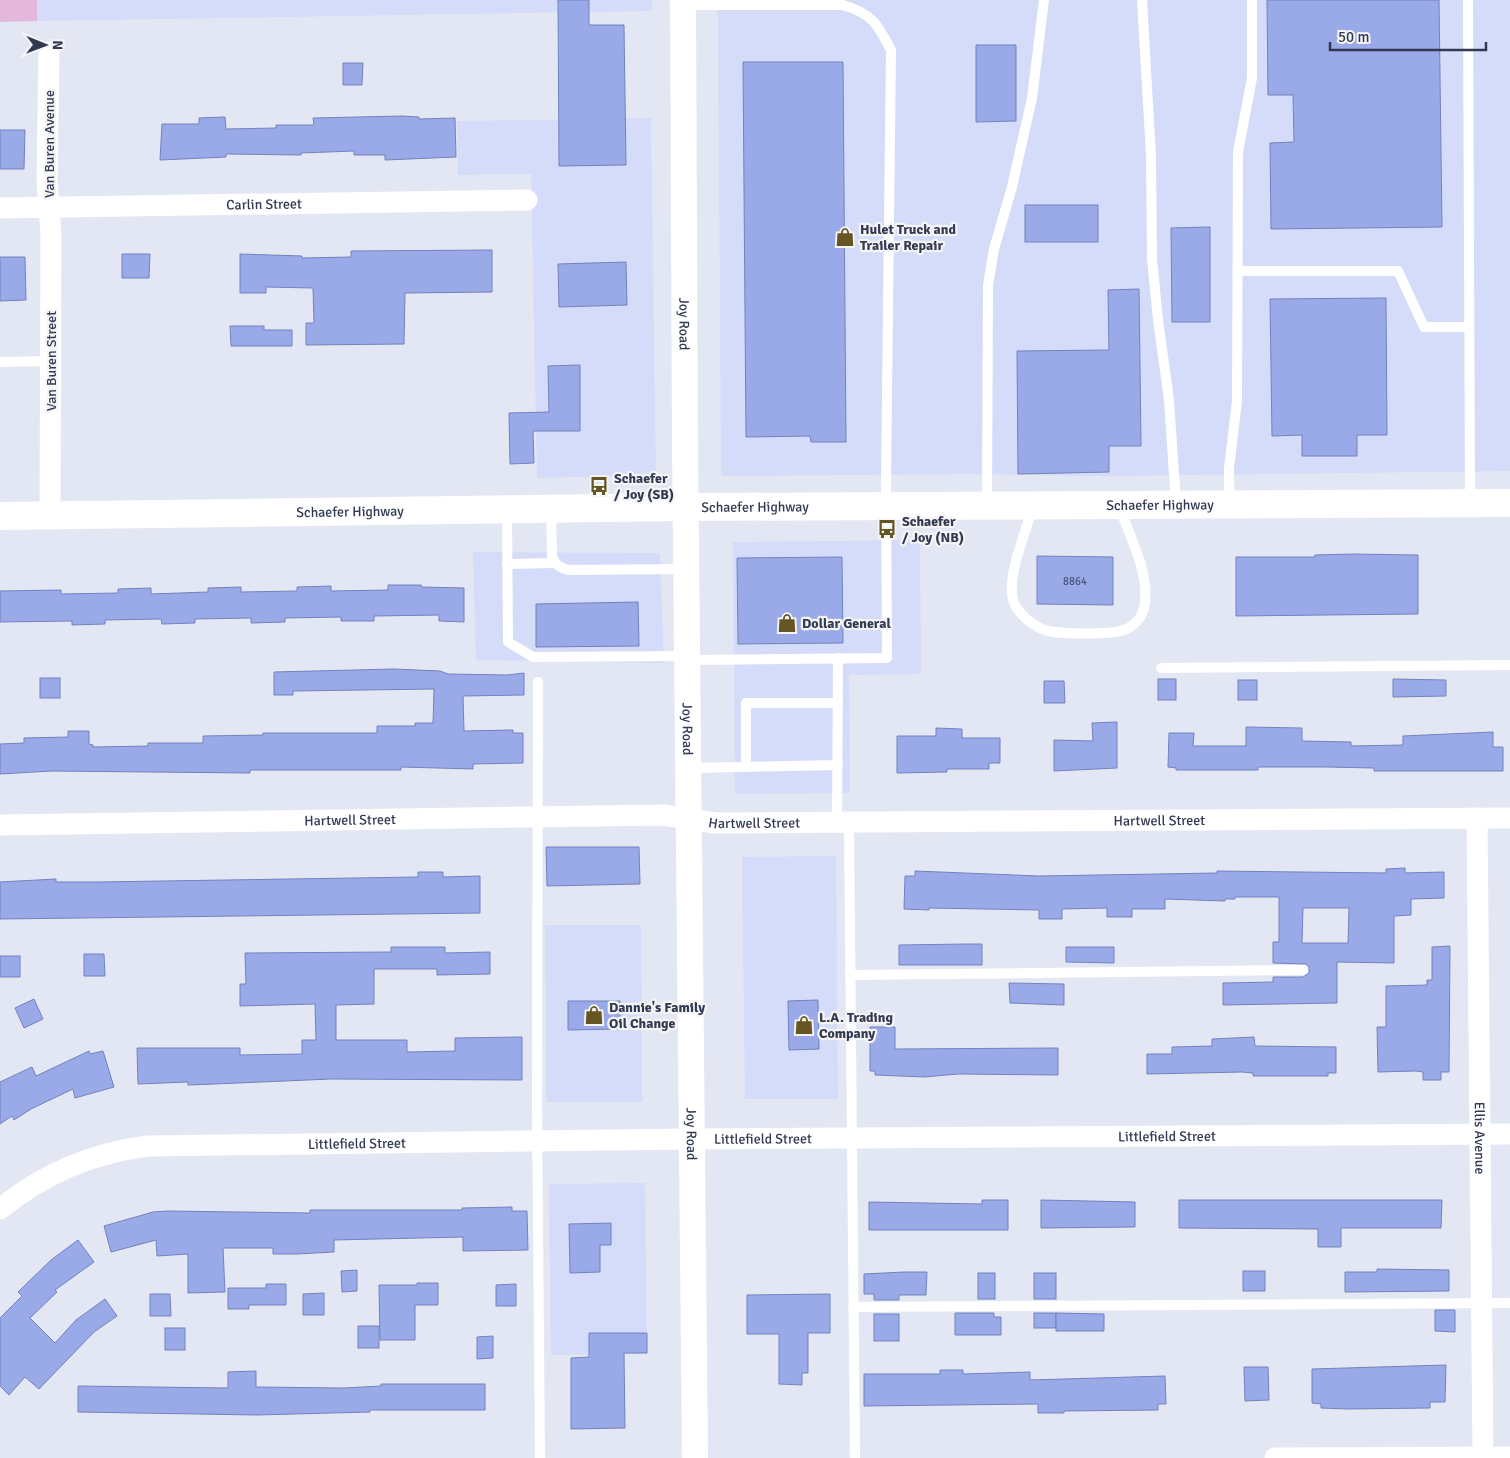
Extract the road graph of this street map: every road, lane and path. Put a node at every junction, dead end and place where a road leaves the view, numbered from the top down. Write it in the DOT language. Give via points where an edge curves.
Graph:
graph roads {
  1 [pos="1044,0"];
  2 [pos="1142,0"];
  3 [pos="1252,0"];
  4 [pos="1468,0"];
  5 [pos="683,3"];
  6 [pos="49,52"];
  7 [pos="527,200"];
  8 [pos="49,207"];
  9 [pos="0,208"];
  10 [pos="1238,271"];
  11 [pos="1469,328"];
  12 [pos="51,361"];
  13 [pos="0,362"];
  14 [pos="1510,502"];
  15 [pos="1470,503"];
  16 [pos="1229,504"];
  17 [pos="987,505"];
  18 [pos="1034,505"];
  19 [pos="1118,505"];
  20 [pos="1176,505"];
  21 [pos="886,506"];
  22 [pos="686,507"];
  23 [pos="507,509"];
  24 [pos="551,509"];
  25 [pos="50,515"];
  26 [pos="0,516"];
  27 [pos="554,563"];
  28 [pos="507,564"];
  29 [pos="687,569"];
  30 [pos="688,658"];
  31 [pos="838,658"];
  32 [pos="1510,665"];
  33 [pos="1161,668"];
  34 [pos="538,682"];
  35 [pos="838,703"];
  36 [pos="838,765"];
  37 [pos="746,767"];
  38 [pos="689,768"];
  39 [pos="538,817"];
  40 [pos="690,818"];
  41 [pos="1477,818"];
  42 [pos="1510,818"];
  43 [pos="843,822"];
  44 [pos="0,825"];
  45 [pos="1302,970"];
  46 [pos="850,975"];
  47 [pos="1480,1134"];
  48 [pos="1510,1134"];
  49 [pos="850,1138"];
  50 [pos="692,1139"];
  51 [pos="538,1141"];
  52 [pos="0,1209"];
  53 [pos="1482,1303"];
  54 [pos="1510,1303"];
  55 [pos="853,1307"];
  56 [pos="1483,1457"];
  57 [pos="1510,1457"];
  58 [pos="540,1458"];
  59 [pos="695,1458"];
  60 [pos="855,1458"];
  61 [pos="1275,1458"];
  1 -- 17 [label="lane" via="1032,98 994,249 988,286"];
  2 -- 20 [label="lane" via="1152,156 1152,259 1170,400"];
  3 -- 10 [label="lane" via="1252,78 1238,152"];
  4 -- 11 [label="lane"];
  5 -- 21 [label="lane" via="843,5 864,12 880,29 891,50"];
  5 -- 22 [label="street, Joy Road"];
  6 -- 8 [label="street, Van Buren Avenue"];
  7 -- 8 [label="street, Carlin Street"];
  8 -- 9 [label="street, Carlin Street"];
  8 -- 12 [label="street, Van Buren Street"];
  10 -- 11 [label="lane" via="1398,271 1424,328"];
  10 -- 16 [label="lane" via="1237,401 1229,468"];
  11 -- 15 [label="lane"];
  12 -- 13 [label="lane"];
  12 -- 25 [label="street, Van Buren Street"];
  14 -- 15 [label="main road, Schaefer Highway"];
  15 -- 16 [label="main road, Schaefer Highway"];
  16 -- 20 [label="main road, Schaefer Highway"];
  17 -- 18 [label="main road, Schaefer Highway"];
  17 -- 21 [label="main road, Schaefer Highway"];
  18 -- 19 [label="main road, Schaefer Highway"];
  18 -- 19 [label="lane" via="1011,582 1014,603 1030,622 1048,631 1104,633 1125,630 1136,624 1144,610 1144,579"];
  19 -- 20 [label="main road, Schaefer Highway"];
  21 -- 22 [label="main road, Schaefer Highway"];
  21 -- 31 [label="lane" via="887,658"];
  22 -- 24 [label="main road, Schaefer Highway"];
  22 -- 29 [label="street, Joy Road"];
  23 -- 24 [label="main road, Schaefer Highway"];
  23 -- 25 [label="main road, Schaefer Highway"];
  23 -- 28 [label="lane"];
  24 -- 27 [label="lane"];
  25 -- 26 [label="main road, Schaefer Highway"];
  27 -- 28 [label="lane"];
  27 -- 29 [label="lane" via="568,570"];
  28 -- 30 [label="lane" via="508,642 533,658"];
  29 -- 30 [label="street, Joy Road"];
  30 -- 31 [label="lane"];
  30 -- 38 [label="street, Joy Road"];
  31 -- 35 [label="lane"];
  32 -- 33 [label="lane"];
  34 -- 39 [label="lane"];
  35 -- 36 [label="lane"];
  35 -- 37 [label="lane" via="746,703"];
  36 -- 37 [label="lane"];
  36 -- 43 [label="lane"];
  37 -- 38 [label="lane"];
  38 -- 40 [label="street, Joy Road"];
  39 -- 40 [label="street, Hartwell Street" via="663,815"];
  39 -- 44 [label="street, Hartwell Street"];
  39 -- 51 [label="lane"];
  40 -- 43 [label="street, Hartwell Street" via="715,822"];
  40 -- 50 [label="street, Joy Road"];
  41 -- 42 [label="street, Hartwell Street"];
  41 -- 43 [label="street, Hartwell Street"];
  41 -- 47 [label="street, Ellis Avenue"];
  43 -- 46 [label="lane"];
  45 -- 46 [label="lane"];
  46 -- 49 [label="lane"];
  47 -- 48 [label="street, Littlefield Street"];
  47 -- 49 [label="street, Littlefield Street"];
  47 -- 53 [label="street, Ellis Avenue"];
  49 -- 50 [label="street, Littlefield Street"];
  49 -- 55 [label="lane"];
  50 -- 51 [label="street, Littlefield Street"];
  50 -- 59 [label="street, Joy Road"];
  51 -- 52 [label="street, Littlefield Street" via="142,1147 90,1158 53,1173"];
  51 -- 58 [label="lane"];
  53 -- 54 [label="lane"];
  53 -- 55 [label="lane"];
  53 -- 56 [label="street, Ellis Avenue"];
  55 -- 60 [label="lane"];
  56 -- 57 [label="street"];
  56 -- 61 [label="street"];
}
